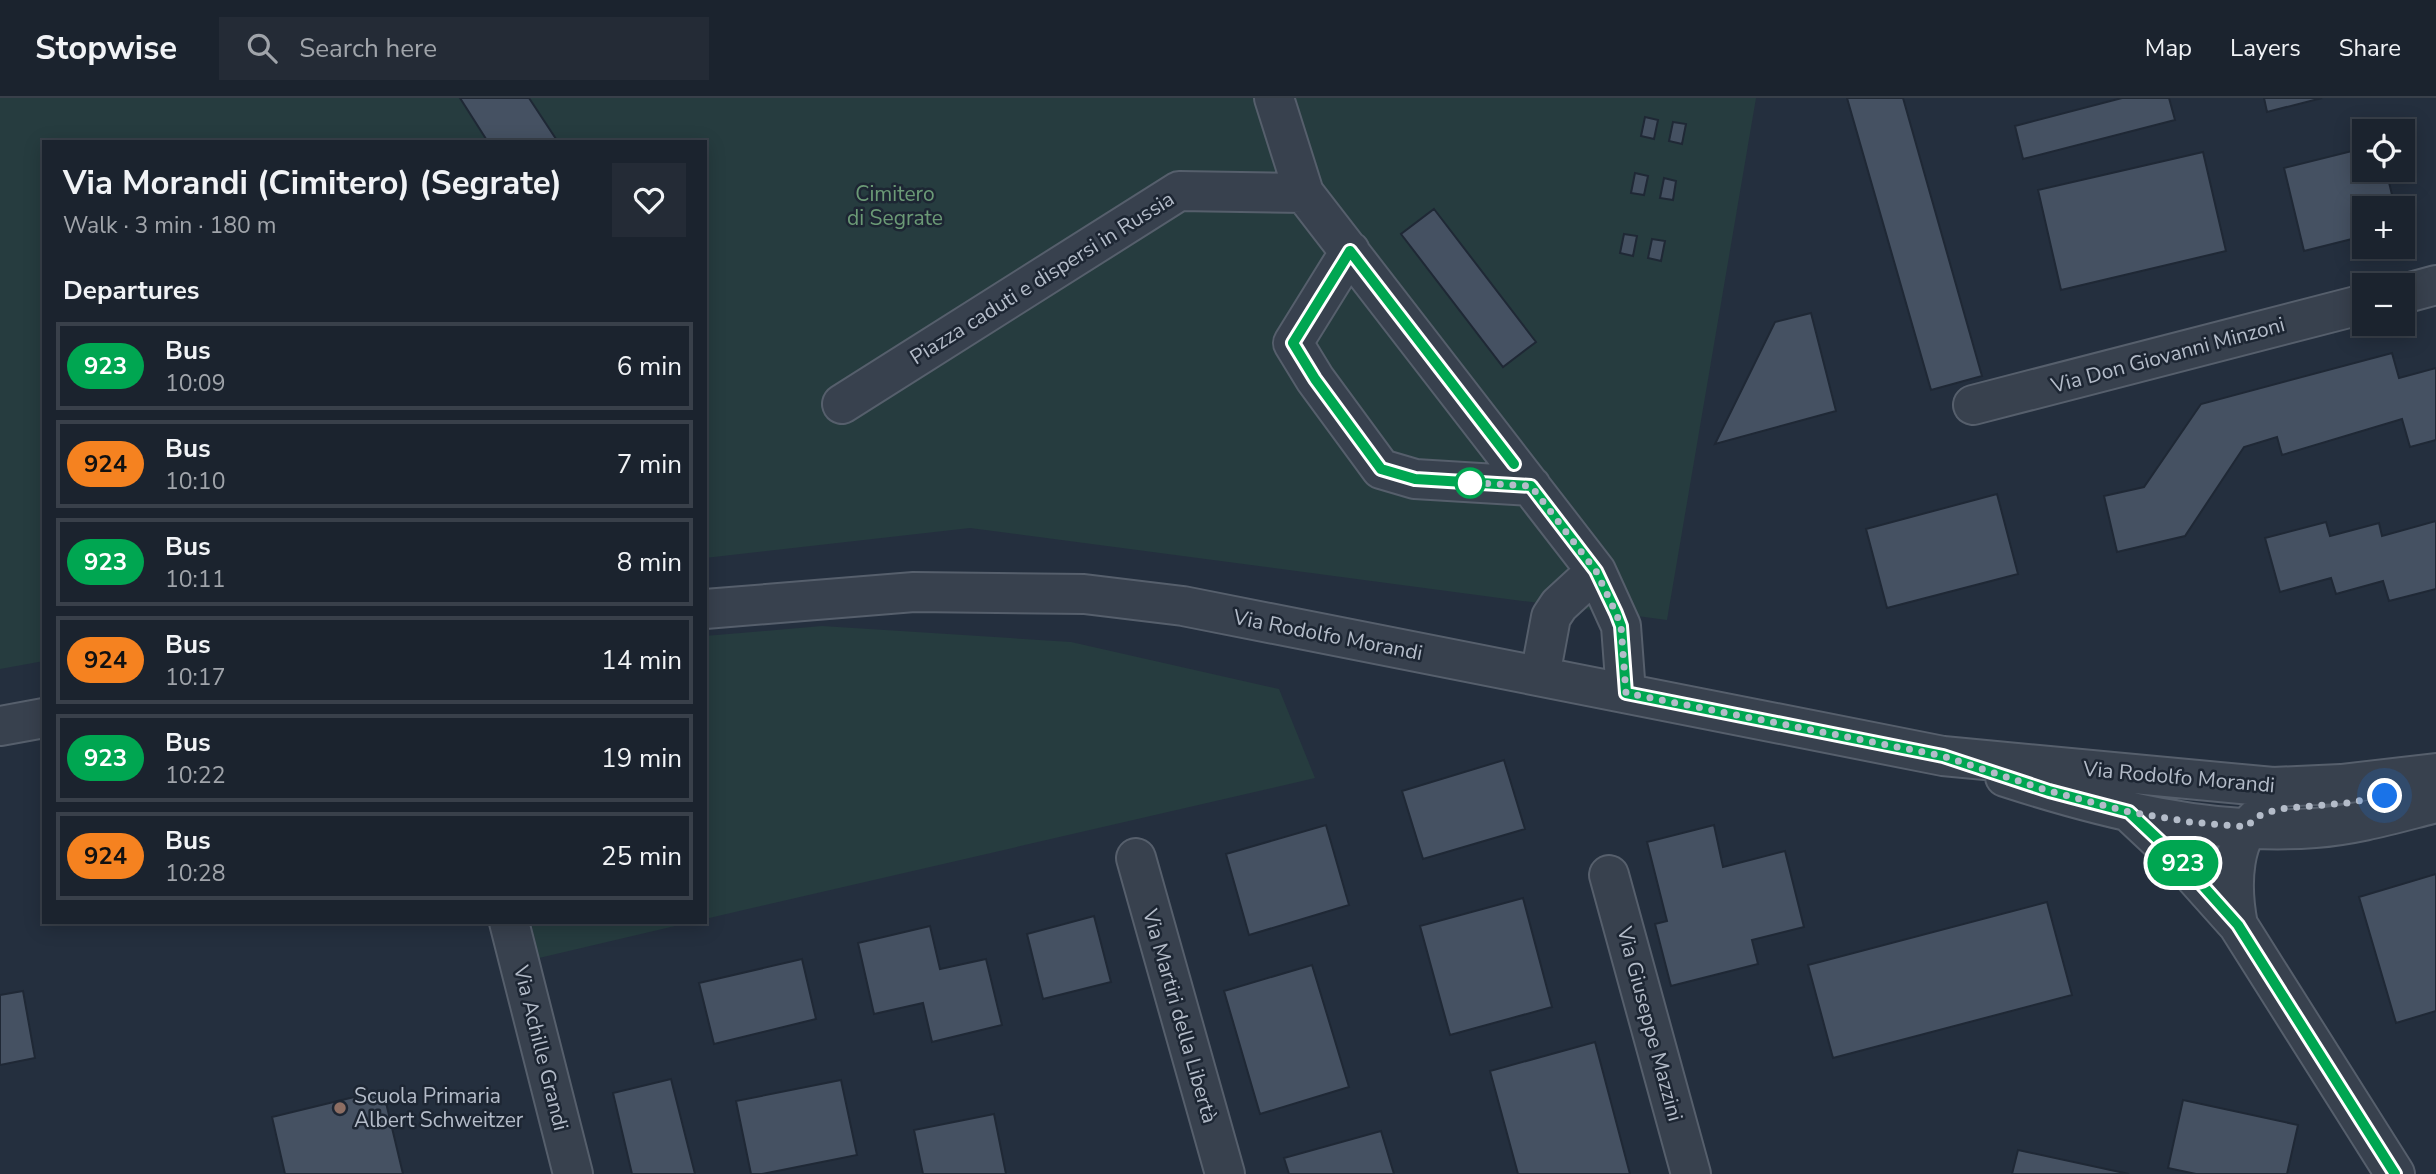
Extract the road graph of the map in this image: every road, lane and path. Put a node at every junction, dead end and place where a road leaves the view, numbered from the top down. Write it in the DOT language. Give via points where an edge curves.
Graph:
graph roads {
  1 [pos="1273,98"];
  2 [pos="1304,193"];
  3 [pos="1350,251"];
  4 [pos="2436,285"];
  5 [pos="2415,291"];
  6 [pos="2352,307"];
  7 [pos="842,404"];
  8 [pos="1972,405"];
  9 [pos="1531,486"];
  10 [pos="1596,571"];
  11 [pos="707,609"];
  12 [pos="1540,677"];
  13 [pos="1626,693"];
  14 [pos="42,718"];
  15 [pos="0,726"];
  16 [pos="1943,756"];
  17 [pos="2429,784"];
  18 [pos="2129,812"];
  19 [pos="2247,827"];
  20 [pos="1136,858"];
  21 [pos="1609,875"];
  22 [pos="510,924"];
  23 [pos="2238,925"];
  24 [pos="573,1174"];
  25 [pos="1225,1174"];
  26 [pos="1691,1174"];
  27 [pos="2395,1174"];
  1 -- 2 [label="street"];
  2 -- 3 [label="street"];
  2 -- 7 [label="street, Piazza caduti e dispersi in Russia" via="1179,191"];
  3 -- 9 [label="street"];
  3 -- 9 [label="street" via="1293,343 1381,469 1415,479"];
  4 -- 5 [label="street"];
  6 -- 8 [label="street, Via Don Giovanni Minzoni"];
  9 -- 10 [label="street"];
  10 -- 12 [label="street" via="1551,617"];
  10 -- 13 [label="street" via="1621,626"];
  11 -- 12 [label="street, Via Rodolfo Morandi" via="914,592 1084,594 1183,606"];
  12 -- 13 [label="street, Via Rodolfo Morandi"];
  13 -- 16 [label="street, Via Rodolfo Morandi"];
  14 -- 15 [label="street"];
  16 -- 17 [label="street, Via Rodolfo Morandi" via="2273,787"];
  16 -- 18 [label="street, Via Rodolfo Morandi"];
  17 -- 19 [label="street, Via Rodolfo Morandi" via="2347,803 2278,809 2256,817"];
  18 -- 19 [label="street, Via Rodolfo Morandi"];
  18 -- 23 [label="street"];
  19 -- 23 [label="street" via="2233,886"];
  20 -- 25 [label="street, Via Martiri della Libertà"];
  21 -- 26 [label="street, Via Giuseppe Mazzini"];
  22 -- 24 [label="street, Via Achille Grandi"];
  23 -- 27 [label="street"];
}
